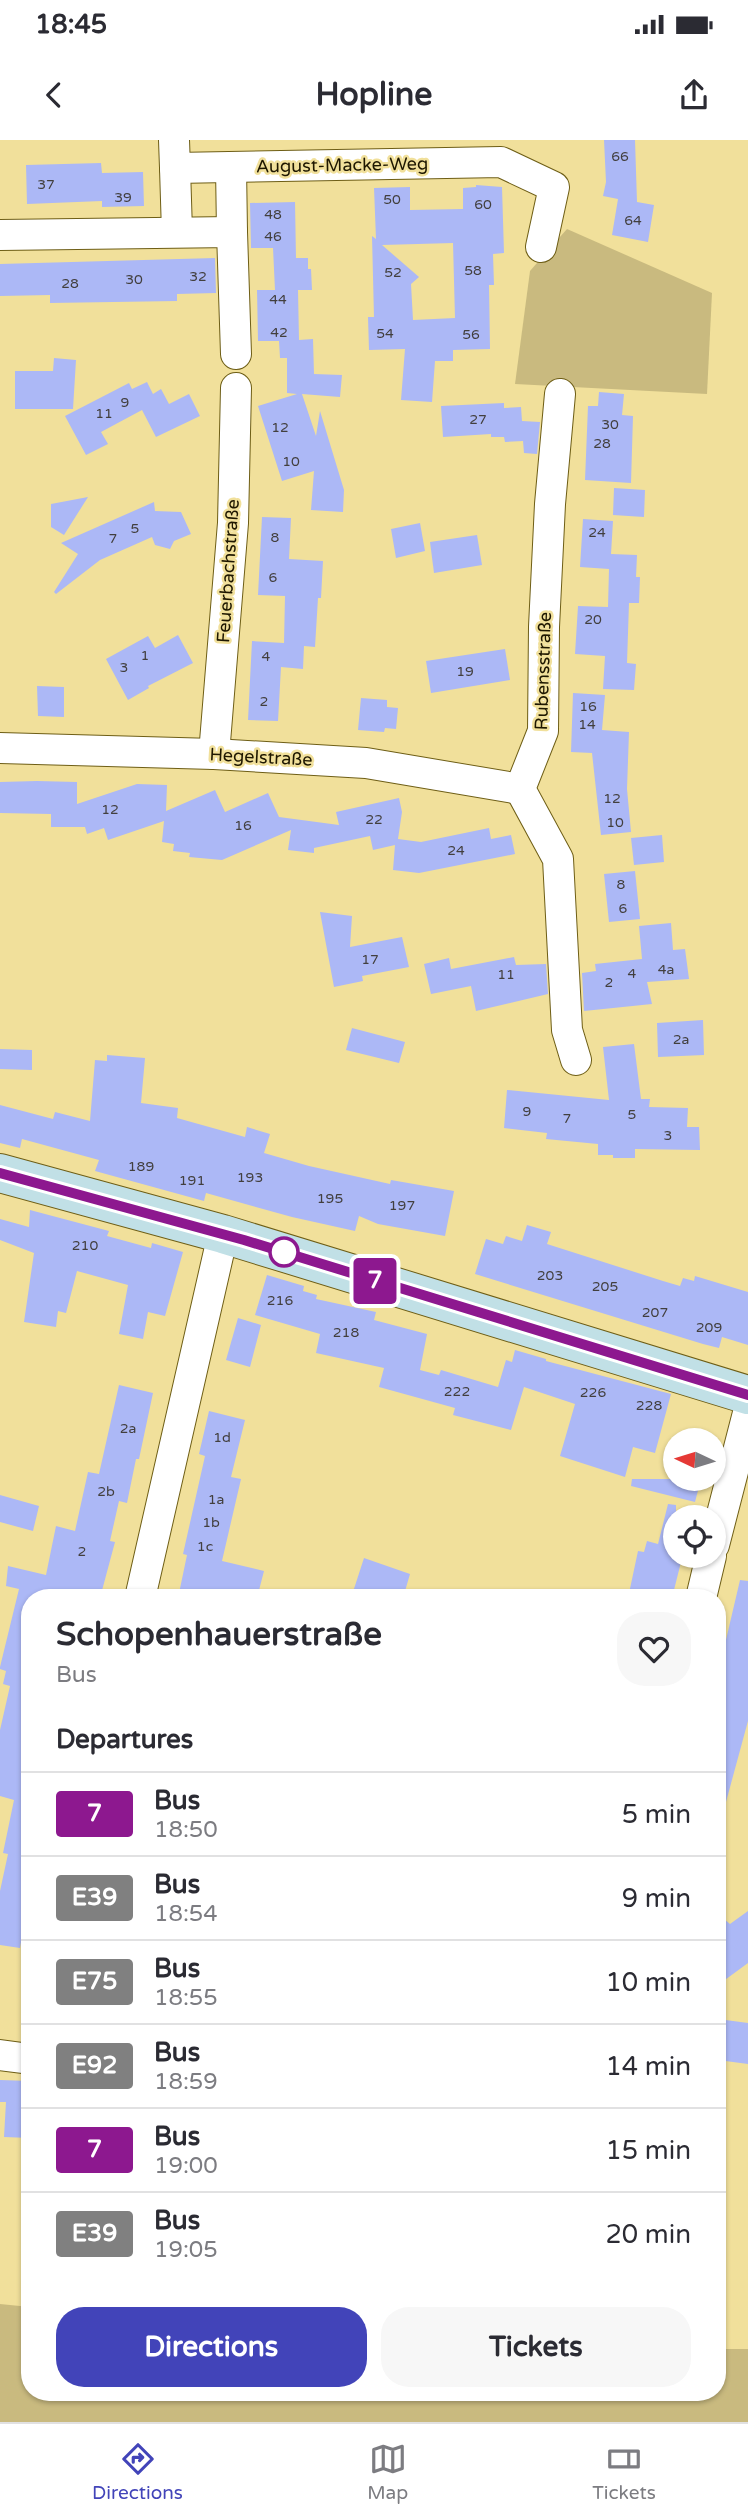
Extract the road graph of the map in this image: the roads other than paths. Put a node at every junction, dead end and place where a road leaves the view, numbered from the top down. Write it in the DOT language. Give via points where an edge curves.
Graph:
graph roads {
  1 [pos="452,151"];
  2 [pos="174,154"];
  3 [pos="231,167"];
  4 [pos="177,232"];
  5 [pos="232,232"];
  6 [pos="0,235"];
  7 [pos="541,247"];
  8 [pos="236,354"];
  9 [pos="236,388"];
  10 [pos="560,394"];
  11 [pos="0,748"];
  12 [pos="214,754"];
  13 [pos="520,789"];
  14 [pos="576,1060"];
  15 [pos="0,1173"];
  16 [pos="223,1234"];
  17 [pos="748,1395"];
  18 [pos="748,1413"];
  19 [pos="724,1505"];
  20 [pos="708,1568"];
  21 [pos="142,1589"];
  22 [pos="703,1589"];
  23 [pos="0,2055"];
  24 [pos="21,2058"];
  1 -- 3 [label="street, August-Macke-Weg"];
  1 -- 7 [label="street, August-Macke-Weg" via="501,162 554,187"];
  2 -- 3 [label="street, August-Macke-Weg"];
  2 -- 4 [label="street, August-Macke-Weg"];
  3 -- 5 [label="street, August-Macke-Weg"];
  4 -- 5 [label="street"];
  4 -- 6 [label="street"];
  5 -- 8 [label="street, August-Macke-Weg"];
  9 -- 12 [label="street, Feuerbachstraße" via="233,523"];
  10 -- 13 [label="street, Rubensstraße" via="544,627 543,731"];
  11 -- 12 [label="street, Hegelstraße"];
  12 -- 13 [label="street, Hegelstraße" via="366,763"];
  13 -- 14 [label="street" via="558,859 567,1030"];
  15 -- 16 [label="street"];
  16 -- 17 [label="street"];
  16 -- 21 [label="street"];
  18 -- 19 [label="street"];
  20 -- 22 [label="street"];
  23 -- 24 [label="street"];
}
